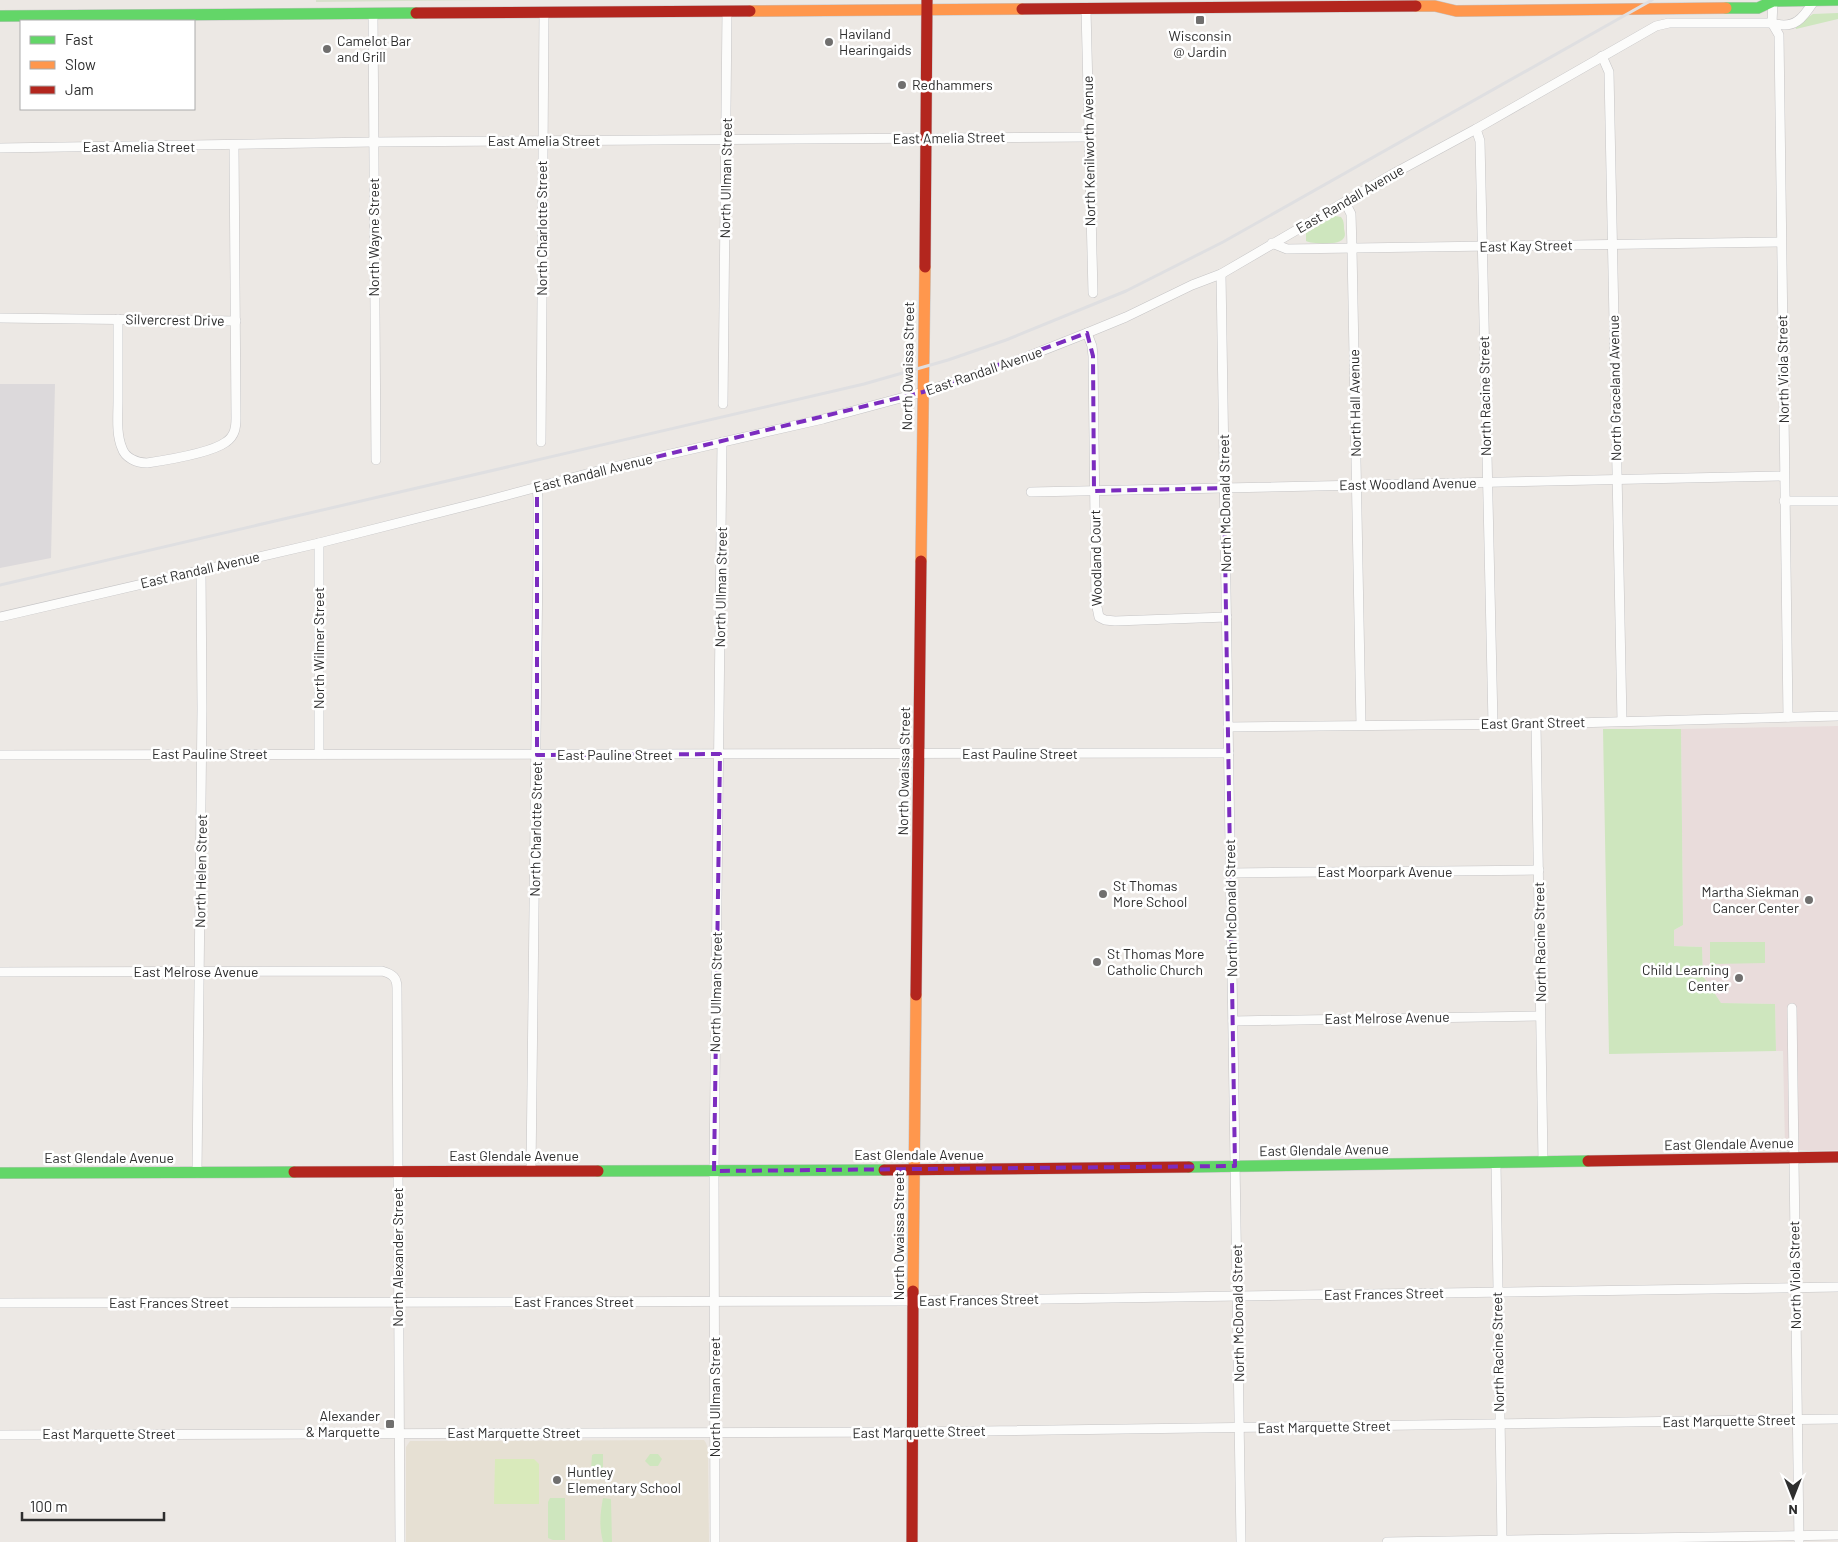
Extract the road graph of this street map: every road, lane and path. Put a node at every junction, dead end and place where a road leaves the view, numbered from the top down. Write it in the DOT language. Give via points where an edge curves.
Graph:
graph roads {
  1 [pos="1453,0"];
  2 [pos="1814,0"];
  3 [pos="1838,0"];
  4 [pos="1771,1"];
  5 [pos="1317,3"];
  6 [pos="1412,3"];
  7 [pos="1199,4"];
  8 [pos="927,5"];
  9 [pos="1054,5"];
  10 [pos="801,6"];
  11 [pos="1435,6"];
  12 [pos="1086,9"];
  13 [pos="727,11"];
  14 [pos="544,13"];
  15 [pos="373,14"];
  16 [pos="0,16"];
  17 [pos="1772,23"];
  18 [pos="1792,24"];
  19 [pos="1779,35"];
  20 [pos="1602,56"];
  21 [pos="1476,129"];
  22 [pos="1088,137"];
  23 [pos="926,139"];
  24 [pos="726,140"];
  25 [pos="542,141"];
  26 [pos="373,142"];
  27 [pos="234,146"];
  28 [pos="0,148"];
  29 [pos="1344,202"];
  30 [pos="1781,242"];
  31 [pos="1272,243"];
  32 [pos="1612,244"];
  33 [pos="1482,246"];
  34 [pos="1352,248"];
  35 [pos="1221,274"];
  36 [pos="1093,293"];
  37 [pos="0,318"];
  38 [pos="118,319"];
  39 [pos="236,321"];
  40 [pos="1087,333"];
  41 [pos="923,392"];
  42 [pos="724,404"];
  43 [pos="540,442"];
  44 [pos="722,442"];
  45 [pos="376,460"];
  46 [pos="1784,476"];
  47 [pos="1616,480"];
  48 [pos="1487,483"];
  49 [pos="1357,485"];
  50 [pos="537,486"];
  51 [pos="1224,488"];
  52 [pos="1094,491"];
  53 [pos="1031,492"];
  54 [pos="1838,500"];
  55 [pos="1784,501"];
  56 [pos="319,543"];
  57 [pos="201,570"];
  58 [pos="0,617"];
  59 [pos="1227,618"];
  60 [pos="1838,716"];
  61 [pos="1788,717"];
  62 [pos="1622,721"];
  63 [pos="1492,724"];
  64 [pos="1536,724"];
  65 [pos="1361,725"];
  66 [pos="1228,727"];
  67 [pos="1229,753"];
  68 [pos="0,754"];
  69 [pos="319,754"];
  70 [pos="720,754"];
  71 [pos="919,754"];
  72 [pos="202,755"];
  73 [pos="536,755"];
  74 [pos="1539,870"];
  75 [pos="1231,873"];
  76 [pos="0,972"];
  77 [pos="200,972"];
  78 [pos="392,974"];
  79 [pos="1792,1008"];
  80 [pos="1540,1016"];
  81 [pos="1233,1021"];
  82 [pos="1793,1158"];
  83 [pos="1838,1158"];
  84 [pos="1543,1161"];
  85 [pos="1496,1163"];
  86 [pos="1235,1166"];
  87 [pos="914,1170"];
  88 [pos="397,1171"];
  89 [pos="531,1171"];
  90 [pos="714,1171"];
  91 [pos="0,1173"];
  92 [pos="197,1173"];
  93 [pos="1838,1287"];
  94 [pos="1795,1288"];
  95 [pos="1498,1293"];
  96 [pos="1238,1297"];
  97 [pos="913,1301"];
  98 [pos="714,1302"];
  99 [pos="0,1303"];
  100 [pos="398,1303"];
  101 [pos="1838,1419"];
  102 [pos="1797,1420"];
  103 [pos="1499,1424"];
  104 [pos="1240,1428"];
  105 [pos="716,1432"];
  106 [pos="914,1432"];
  107 [pos="399,1433"];
  108 [pos="0,1435"];
  109 [pos="1838,1536"];
  110 [pos="1799,1539"];
  111 [pos="1502,1541"];
  112 [pos="400,1542"];
  113 [pos="715,1542"];
  114 [pos="912,1542"];
  115 [pos="1241,1542"];
  116 [pos="1387,1542"];
  1 -- 11 [label="street"];
  2 -- 3 [label="street"];
  2 -- 4 [label="street"];
  2 -- 18 [label="street" via="1802,18"];
  4 -- 11 [label="street" via="1758,8 1456,11"];
  4 -- 17 [label="street"];
  5 -- 6 [label="street"];
  5 -- 7 [label="street"];
  6 -- 11 [label="street"];
  7 -- 12 [label="street"];
  8 -- 9 [label="street"];
  8 -- 10 [label="street"];
  8 -- 23 [label="street, North Owaissa Street"];
  9 -- 12 [label="street"];
  10 -- 13 [label="street"];
  12 -- 22 [label="street, North Kenilworth Avenue"];
  13 -- 14 [label="street"];
  13 -- 24 [label="street, North Ullman Street"];
  14 -- 15 [label="street"];
  14 -- 25 [label="street, North Charlotte Street"];
  15 -- 16 [label="street"];
  15 -- 26 [label="street, North Wayne Street"];
  17 -- 18 [label="street, East Randall Avenue" via="1781,26"];
  17 -- 19 [label="street, North Viola Street"];
  17 -- 20 [label="street, East Randall Avenue" via="1669,23 1656,26"];
  18 -- 19 [label="street"];
  19 -- 30 [label="street, North Viola Street"];
  20 -- 21 [label="street, East Randall Avenue"];
  20 -- 32 [label="street, North Graceland Avenue" via="1609,72"];
  21 -- 29 [label="street, East Randall Avenue"];
  21 -- 33 [label="street, North Racine Street" via="1480,141"];
  22 -- 23 [label="street, East Amelia Street"];
  22 -- 36 [label="street, North Kenilworth Avenue"];
  23 -- 24 [label="street, East Amelia Street"];
  23 -- 41 [label="street, North Owaissa Street"];
  24 -- 25 [label="street, East Amelia Street"];
  24 -- 42 [label="street, North Ullman Street"];
  25 -- 26 [label="street, East Amelia Street"];
  25 -- 43 [label="street, North Charlotte Street"];
  26 -- 27 [label="street, East Amelia Street"];
  26 -- 45 [label="street, North Wayne Street"];
  27 -- 28 [label="street, East Amelia Street"];
  27 -- 39 [label="street, Silvercrest Drive"];
  29 -- 31 [label="street, East Randall Avenue"];
  29 -- 34 [label="street, North Hall Avenue" via="1351,214"];
  30 -- 32 [label="street, East Kay Street"];
  30 -- 46 [label="street, North Viola Street"];
  31 -- 34 [label="street, East Kay Street" via="1287,250"];
  31 -- 35 [label="street, East Randall Avenue"];
  32 -- 33 [label="street, East Kay Street"];
  32 -- 47 [label="street, North Graceland Avenue"];
  33 -- 34 [label="street, East Kay Street"];
  33 -- 48 [label="street, North Racine Street"];
  34 -- 49 [label="street, North Hall Avenue"];
  35 -- 40 [label="street, East Randall Avenue"];
  35 -- 51 [label="street, North McDonald Street"];
  37 -- 38 [label="street, Silvercrest Drive"];
  38 -- 39 [label="street, Silvercrest Drive"];
  38 -- 39 [label="street" via="120,443 125,454 141,463 205,451 232,436 236,428"];
  40 -- 41 [label="street, East Randall Avenue" via="1011,363"];
  40 -- 52 [label="street" via="1093,356"];
  41 -- 44 [label="street, East Randall Avenue"];
  41 -- 71 [label="street, North Owaissa Street"];
  44 -- 50 [label="street, East Randall Avenue"];
  44 -- 70 [label="street, North Ullman Street"];
  46 -- 47 [label="street, East Woodland Avenue"];
  46 -- 55 [label="street, North Viola Street"];
  47 -- 48 [label="street, East Woodland Avenue"];
  47 -- 62 [label="street, North Graceland Avenue"];
  48 -- 49 [label="street, East Woodland Avenue"];
  48 -- 63 [label="street, North Racine Street"];
  49 -- 51 [label="street, East Woodland Avenue"];
  49 -- 65 [label="street, North Hall Avenue"];
  50 -- 56 [label="street, East Randall Avenue"];
  50 -- 73 [label="street, North Charlotte Street"];
  51 -- 52 [label="street, East Woodland Avenue"];
  51 -- 59 [label="street, North McDonald Street"];
  52 -- 53 [label="street, East Woodland Avenue"];
  52 -- 59 [label="street, Woodland Court" via="1096,602 1101,619"];
  54 -- 55 [label="street"];
  55 -- 61 [label="street, North Viola Street"];
  56 -- 57 [label="street, East Randall Avenue"];
  56 -- 69 [label="street, North Wilmer Street"];
  57 -- 58 [label="street, East Randall Avenue"];
  57 -- 72 [label="street, North Helen Street"];
  59 -- 66 [label="street, North McDonald Street"];
  60 -- 61 [label="street, East Grant Street"];
  61 -- 62 [label="street, East Grant Street"];
  62 -- 64 [label="street, East Grant Street"];
  63 -- 64 [label="street, East Grant Street"];
  63 -- 65 [label="street, East Grant Street"];
  64 -- 74 [label="street, North Racine Street"];
  65 -- 66 [label="street, East Grant Street"];
  66 -- 67 [label="street, North McDonald Street"];
  67 -- 71 [label="street, East Pauline Street"];
  67 -- 75 [label="street, North McDonald Street"];
  68 -- 72 [label="street, East Pauline Street"];
  69 -- 72 [label="street, East Pauline Street"];
  69 -- 73 [label="street, East Pauline Street"];
  70 -- 71 [label="street, East Pauline Street"];
  70 -- 73 [label="street, East Pauline Street"];
  70 -- 90 [label="street, North Ullman Street"];
  71 -- 87 [label="street, North Owaissa Street"];
  72 -- 77 [label="street, North Helen Street"];
  73 -- 89 [label="street, North Charlotte Street"];
  74 -- 75 [label="street, East Moorpark Avenue"];
  74 -- 80 [label="street, North Racine Street"];
  75 -- 81 [label="street, North McDonald Street"];
  76 -- 77 [label="street, East Melrose Avenue"];
  77 -- 78 [label="street, East Melrose Avenue" via="382,971"];
  77 -- 92 [label="street, North Helen Street"];
  78 -- 88 [label="street, North Alexander Street" via="398,988"];
  79 -- 82 [label="street, North Viola Street"];
  80 -- 81 [label="street, East Melrose Avenue"];
  80 -- 84 [label="street, North Racine Street"];
  81 -- 86 [label="street, North McDonald Street"];
  82 -- 83 [label="street, East Glendale Avenue"];
  82 -- 84 [label="street, East Glendale Avenue"];
  82 -- 94 [label="street, North Viola Street"];
  84 -- 85 [label="street, East Glendale Avenue"];
  85 -- 86 [label="street, East Glendale Avenue"];
  85 -- 95 [label="street, North Racine Street"];
  86 -- 87 [label="street, East Glendale Avenue"];
  86 -- 96 [label="street, North McDonald Street"];
  87 -- 90 [label="street, East Glendale Avenue"];
  87 -- 97 [label="street, North Owaissa Street"];
  88 -- 89 [label="street, East Glendale Avenue"];
  88 -- 92 [label="street, East Glendale Avenue"];
  88 -- 100 [label="street, North Alexander Street"];
  89 -- 90 [label="street, East Glendale Avenue"];
  90 -- 98 [label="street, North Ullman Street"];
  91 -- 92 [label="street, East Glendale Avenue"];
  93 -- 94 [label="street, East Frances Street"];
  94 -- 95 [label="street, East Frances Street"];
  94 -- 102 [label="street, North Viola Street"];
  95 -- 96 [label="street, East Frances Street"];
  95 -- 103 [label="street, North Racine Street"];
  96 -- 97 [label="street, East Frances Street"];
  96 -- 104 [label="street, North McDonald Street"];
  97 -- 98 [label="street, East Frances Street"];
  97 -- 106 [label="street, North Owaissa Street"];
  98 -- 100 [label="street, East Frances Street"];
  98 -- 105 [label="street, North Ullman Street"];
  99 -- 100 [label="street, East Frances Street"];
  100 -- 107 [label="street, North Alexander Street"];
  101 -- 102 [label="street, East Marquette Street"];
  102 -- 103 [label="street, East Marquette Street"];
  102 -- 110 [label="street, North Viola Street"];
  103 -- 104 [label="street, East Marquette Street"];
  103 -- 111 [label="street, North Racine Street"];
  104 -- 106 [label="street, East Marquette Street"];
  104 -- 115 [label="street, North McDonald Street"];
  105 -- 106 [label="street, East Marquette Street"];
  105 -- 107 [label="street, East Marquette Street"];
  105 -- 113 [label="street, North Ullman Street"];
  106 -- 114 [label="street, North Owaissa Street"];
  107 -- 108 [label="street, East Marquette Street"];
  107 -- 112 [label="street, North Alexander Street"];
  109 -- 110 [label="street"];
  110 -- 111 [label="street"];
  111 -- 116 [label="street"];
}
